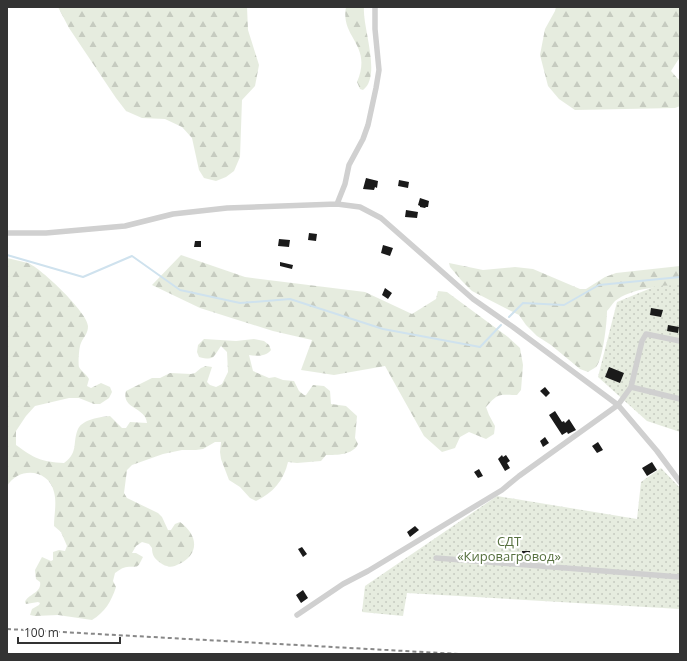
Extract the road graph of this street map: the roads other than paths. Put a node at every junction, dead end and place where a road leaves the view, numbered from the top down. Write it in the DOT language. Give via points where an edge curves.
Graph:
graph roads {
  1 [pos="375,7"];
  2 [pos="337,204"];
  3 [pos="7,233"];
  4 [pos="680,341"];
  5 [pos="631,387"];
  6 [pos="680,398"];
  7 [pos="618,405"];
  8 [pos="680,482"];
  9 [pos="436,558"];
  10 [pos="680,577"];
  11 [pos="297,615"];
  1 -- 2 [label="street" via="379,70 376,88 368,125 349,165"];
  2 -- 3 [label="street" via="227,208 173,214 125,226 46,233"];
  2 -- 7 [label="street" via="360,207 381,218 473,299"];
  4 -- 5 [label="street" via="646,334"];
  5 -- 6 [label="street"];
  5 -- 7 [label="street"];
  7 -- 8 [label="street"];
  7 -- 11 [label="street" via="502,490 343,584"];
  9 -- 10 [label="street"];
}
